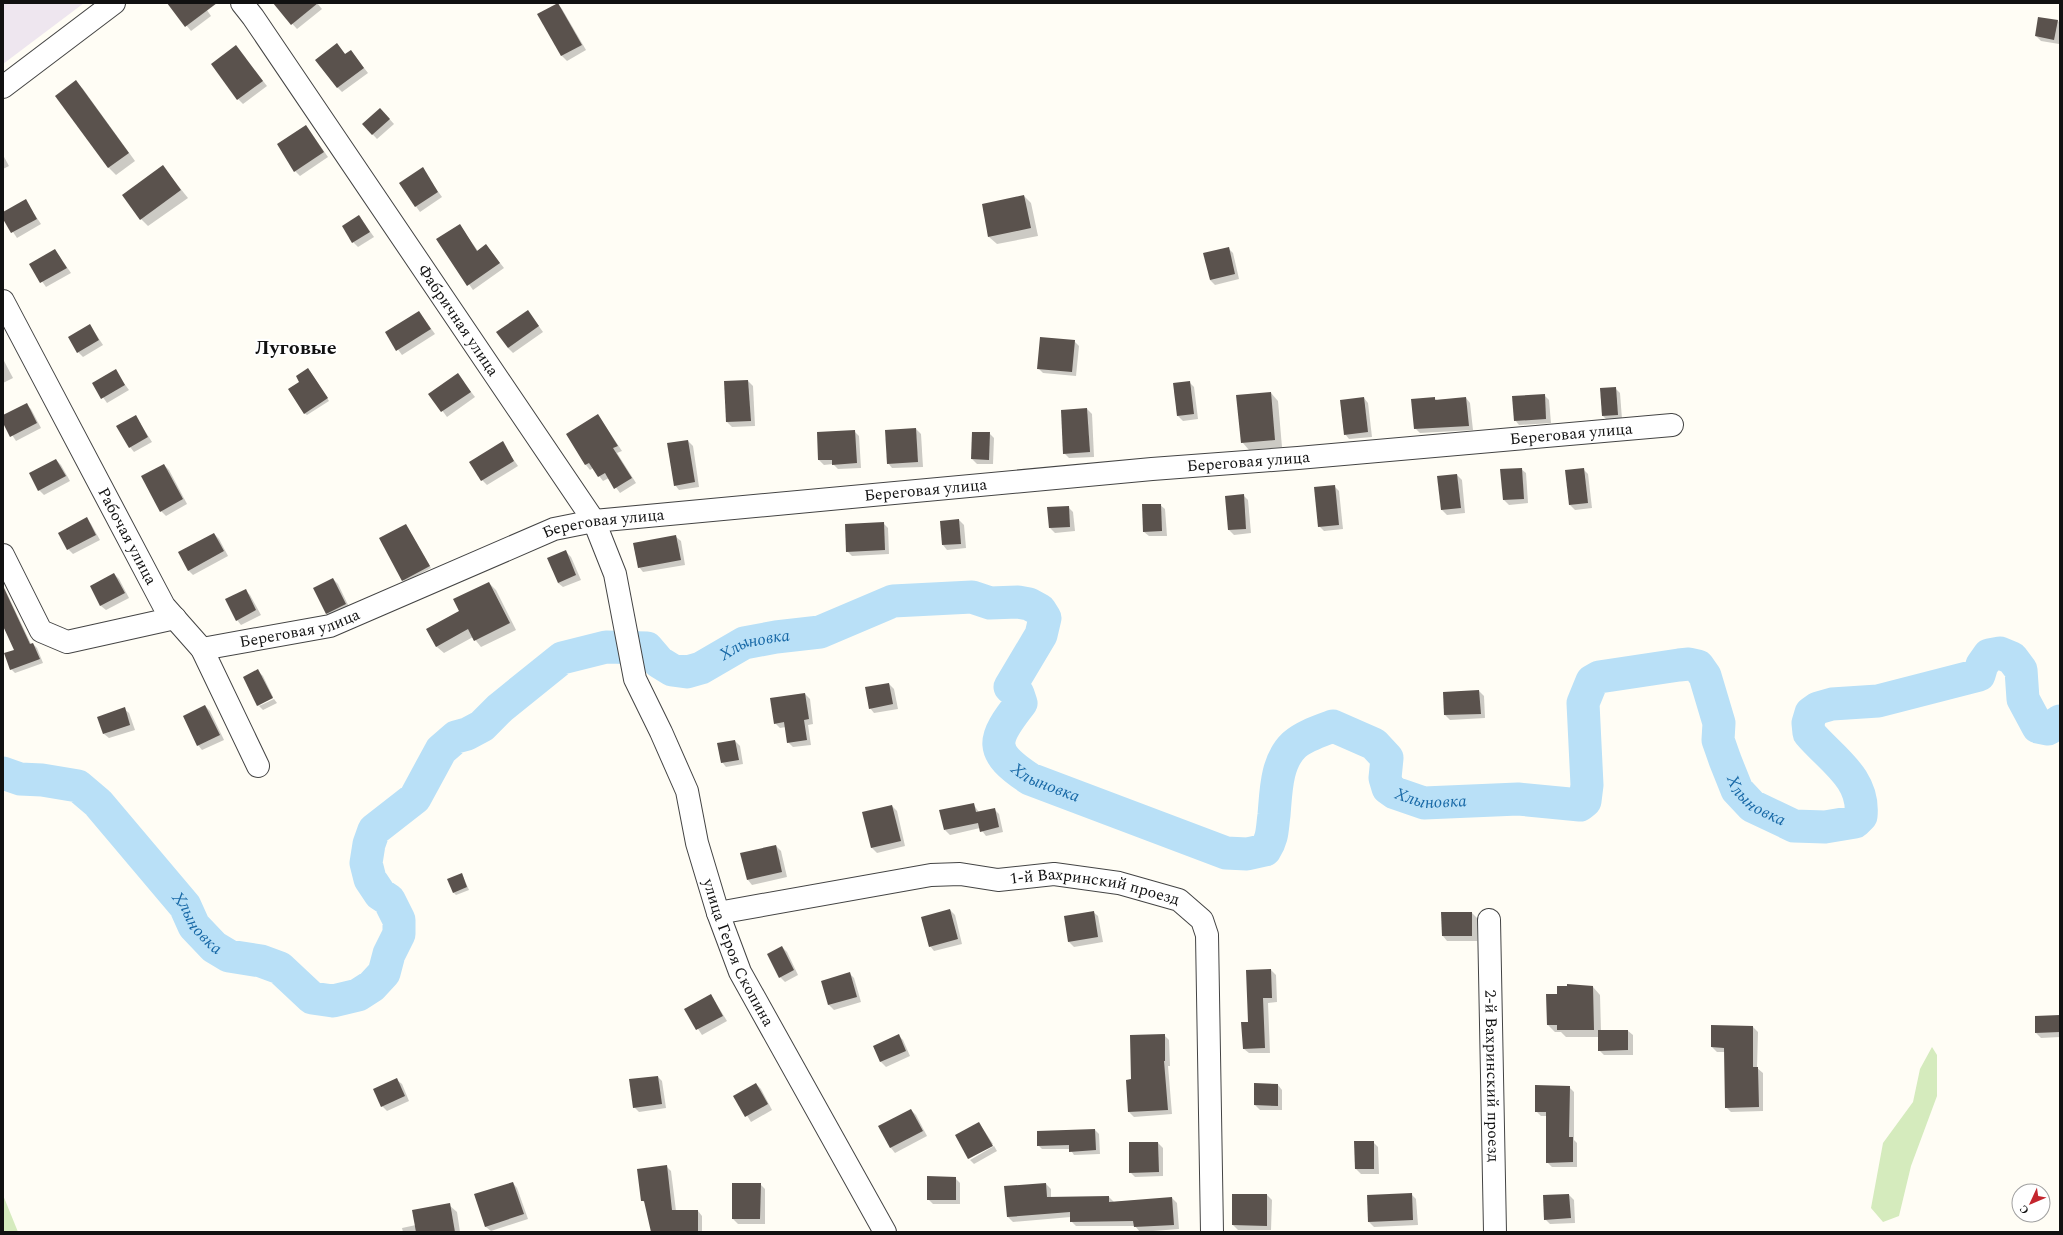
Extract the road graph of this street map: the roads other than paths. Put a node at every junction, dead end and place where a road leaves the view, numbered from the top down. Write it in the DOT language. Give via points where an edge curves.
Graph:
graph roads {
  1 [pos="114,3"];
  2 [pos="242,3"];
  3 [pos="3,87"];
  4 [pos="3,301"];
  5 [pos="1672,425"];
  6 [pos="594,521"];
  7 [pos="3,555"];
  8 [pos="175,618"];
  9 [pos="202,649"];
  10 [pos="629,649"];
  11 [pos="258,766"];
  12 [pos="718,913"];
  13 [pos="1489,920"];
  14 [pos="884,1232"];
  15 [pos="1212,1232"];
  16 [pos="1495,1232"];
  1 -- 3 [label="street"];
  2 -- 6 [label="street, Фабричная улица" via="254,17"];
  4 -- 8 [label="street, Рабочая улица" via="164,606"];
  5 -- 6 [label="street, Береговая улица" via="1144,470"];
  6 -- 9 [label="street, Береговая улица" via="554,529 330,626"];
  6 -- 10 [label="street, Фабричная улица" via="615,574"];
  7 -- 8 [label="street" via="41,631 67,642"];
  8 -- 9 [label="street, Рабочая улица"];
  9 -- 11 [label="street, Рабочая улица"];
  10 -- 12 [label="street, улица Героя Скопина" via="635,678 687,791 697,843"];
  12 -- 14 [label="street, улица Героя Скопина" via="740,972"];
  12 -- 15 [label="street, 1-й Вахринский проезд" via="931,875 960,874 998,880 1054,874 1119,883 1179,900 1202,920 1207,935"];
  13 -- 16 [label="street, 2-й Вахринский проезд"];
}
